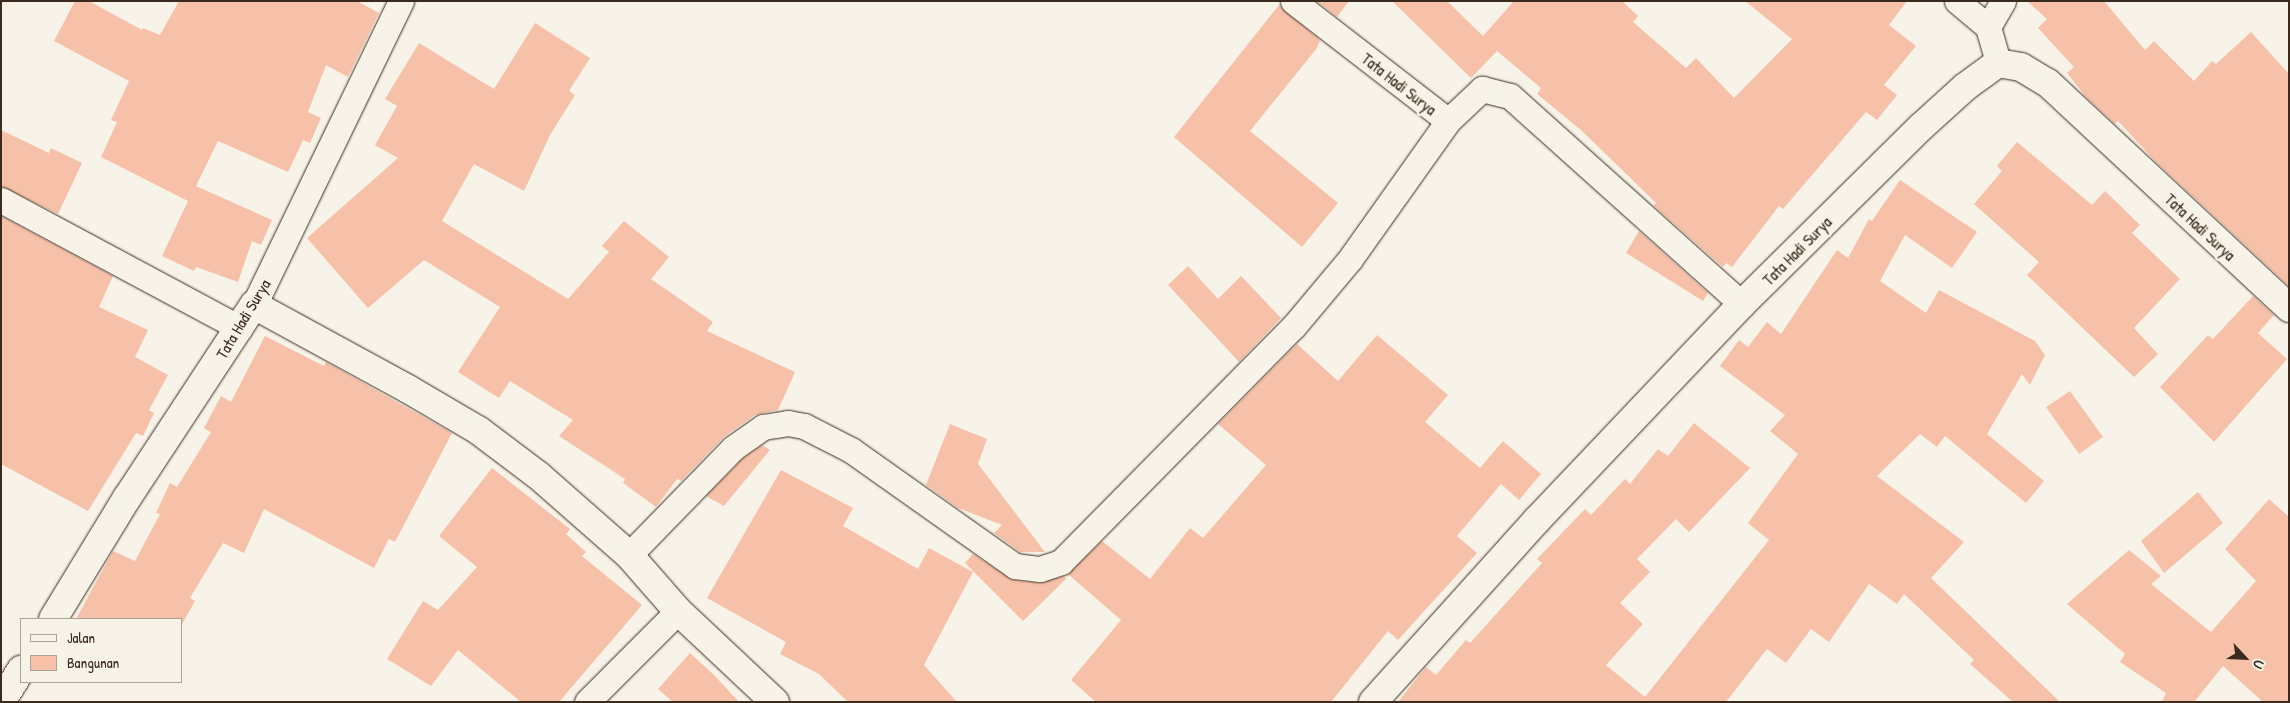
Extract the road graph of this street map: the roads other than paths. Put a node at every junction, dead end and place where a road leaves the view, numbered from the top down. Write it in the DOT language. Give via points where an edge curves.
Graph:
graph roads {
  1 [pos="402,1"];
  2 [pos="1293,1"];
  3 [pos="1956,1"];
  4 [pos="2003,1"];
  5 [pos="1988,27"];
  6 [pos="1998,63"];
  7 [pos="1448,121"];
  8 [pos="1,200"];
  9 [pos="1742,304"];
  10 [pos="2289,308"];
  11 [pos="247,317"];
  12 [pos="629,555"];
  13 [pos="678,610"];
  14 [pos="54,618"];
  15 [pos="20,672"];
  16 [pos="1,702"];
  17 [pos="587,702"];
  18 [pos="775,702"];
  19 [pos="1373,702"];
  1 -- 11 [label="street, Tata Hadi Surya"];
  2 -- 7 [label="street, Tata Hadi Surya"];
  3 -- 5 [label="street"];
  4 -- 5 [label="street"];
  5 -- 6 [label="street"];
  6 -- 9 [label="street, Tata Hadi Surya" via="1965,86 1921,127"];
  6 -- 10 [label="street, Tata Hadi Surya" via="2021,67 2048,83"];
  7 -- 9 [label="street, Tata Hadi Surya" via="1482,90 1510,96"];
  7 -- 12 [label="street" via="1350,259 1294,326 1061,562 1040,569 1015,566 851,450 804,426 788,423 763,427 733,448"];
  8 -- 11 [label="street"];
  9 -- 19 [label="street" via="1537,520"];
  11 -- 12 [label="street" via="408,388 478,430 539,476"];
  11 -- 14 [label="street, Tata Hadi Surya" via="127,498"];
  12 -- 13 [label="street"];
  13 -- 17 [label="street"];
  13 -- 18 [label="street"];
  15 -- 16 [label="street"];
}
